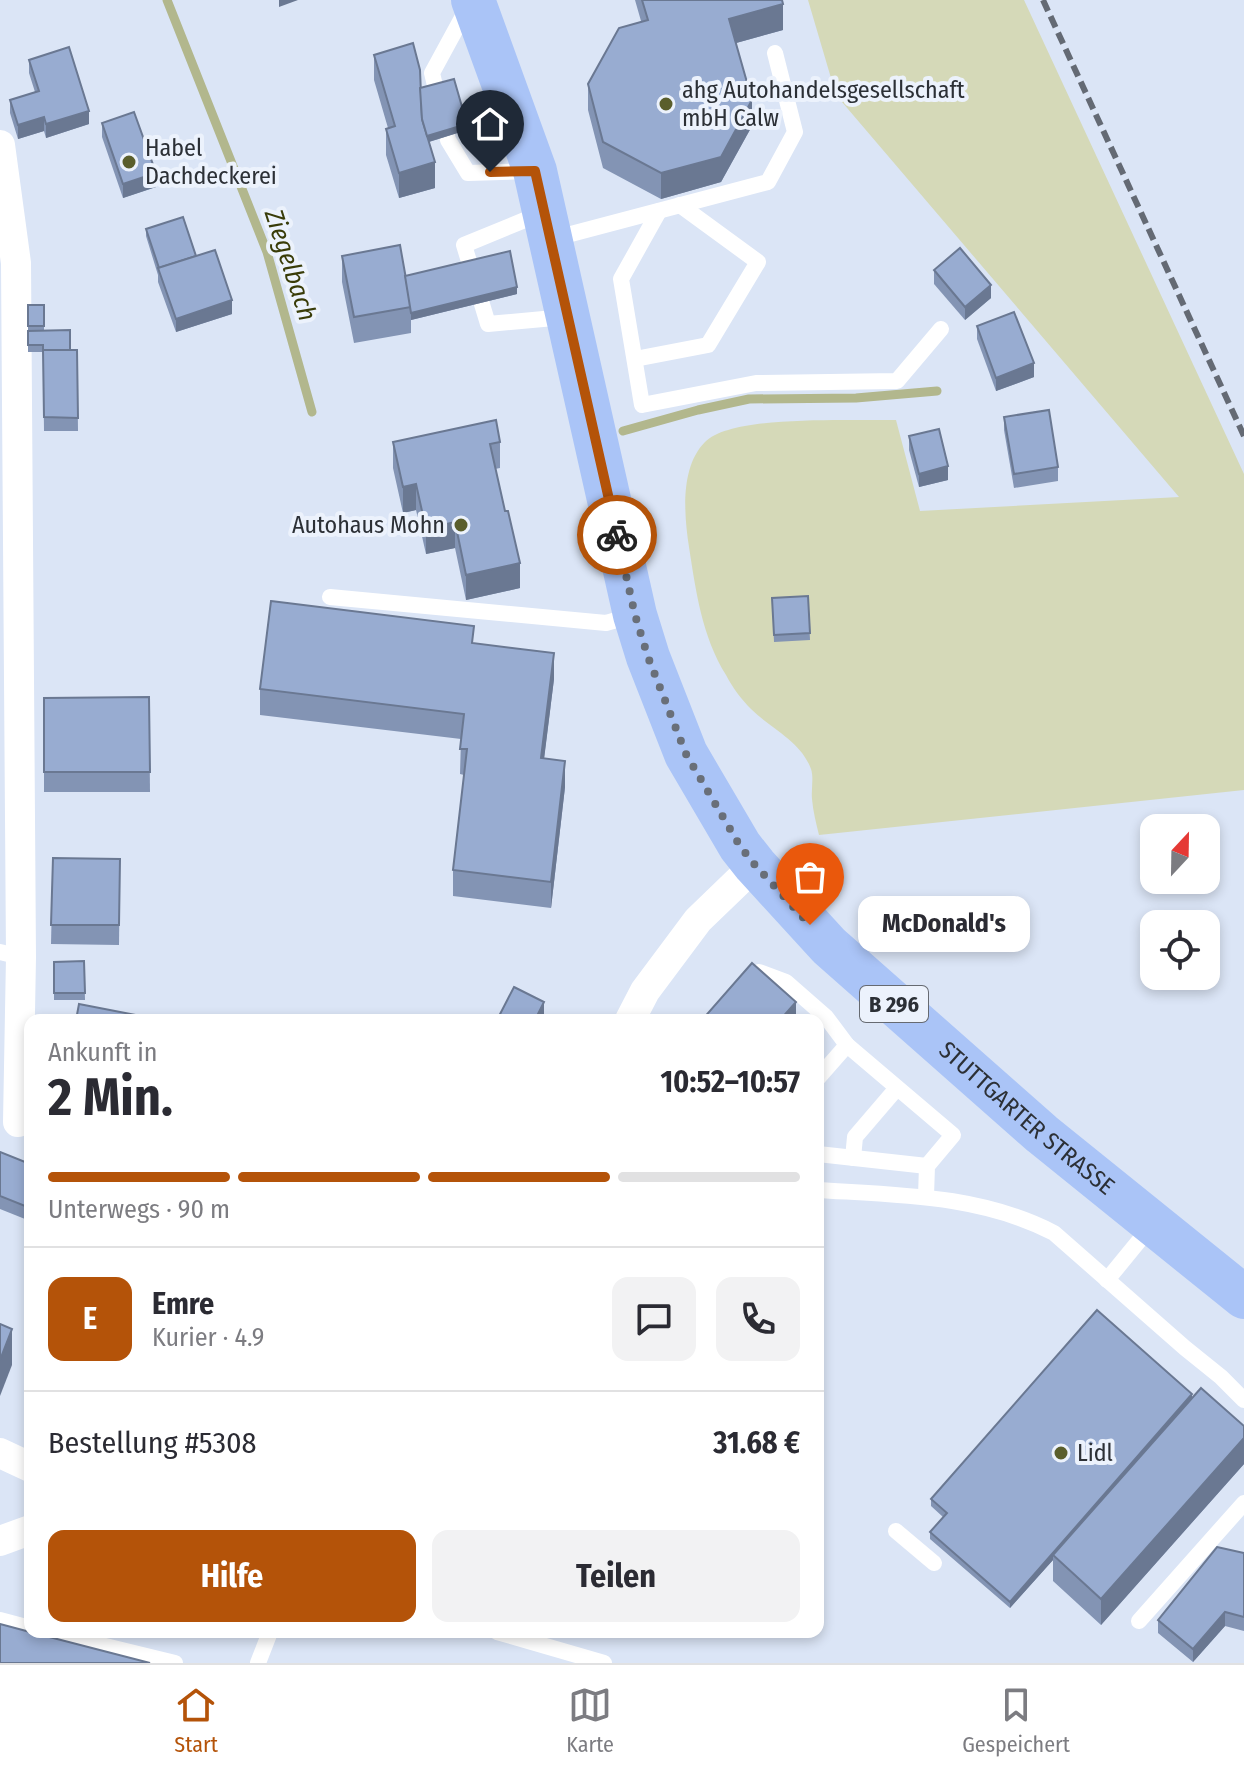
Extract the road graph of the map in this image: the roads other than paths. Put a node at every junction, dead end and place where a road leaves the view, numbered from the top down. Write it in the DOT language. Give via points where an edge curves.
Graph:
graph roads {
  1 [pos="472,0"];
  2 [pos="775,53"];
  3 [pos="0,145"];
  4 [pos="680,205"];
  5 [pos="543,208"];
  6 [pos="659,211"];
  7 [pos="567,317"];
  8 [pos="941,329"];
  9 [pos="635,359"];
  10 [pos="330,597"];
  11 [pos="635,615"];
  12 [pos="755,865"];
  13 [pos="10,954"];
  14 [pos="738,989"];
  15 [pos="633,1014"];
  16 [pos="823,1014"];
  17 [pos="824,1015"];
  18 [pos="847,1045"];
  19 [pos="824,1071"];
  20 [pos="897,1088"];
  21 [pos="16,1122"];
  22 [pos="824,1155"];
  23 [pos="853,1158"];
  24 [pos="927,1166"];
  25 [pos="824,1190"];
  26 [pos="926,1196"];
  27 [pos="1153,1223"];
  28 [pos="1107,1280"];
  29 [pos="1244,1297"];
  30 [pos="1244,1400"];
  31 [pos="0,1453"];
  32 [pos="24,1464"];
  33 [pos="1244,1503"];
  34 [pos="896,1531"];
  35 [pos="24,1532"];
  36 [pos="0,1541"];
  37 [pos="934,1563"];
  38 [pos="0,1620"];
  39 [pos="1139,1621"];
  40 [pos="24,1626"];
  41 [pos="73,1638"];
  42 [pos="268,1638"];
  43 [pos="518,1638"];
  44 [pos="175,1663"];
  45 [pos="258,1663"];
  46 [pos="604,1663"];
  1 -- 5 [label="main road, STUTTGARTER STRASSE / B 296"];
  1 -- 5 [label="lane" via="432,73 448,140 468,173"];
  2 -- 4 [label="lane" via="795,132 768,182"];
  3 -- 13 [label="street" via="16,263"];
  4 -- 6 [label="lane"];
  4 -- 9 [label="lane" via="758,262 708,345"];
  5 -- 6 [label="lane"];
  5 -- 7 [label="main road, STUTTGARTER STRASSE / B 296"];
  5 -- 7 [label="lane" via="464,245 488,324"];
  6 -- 9 [label="lane" via="621,279"];
  7 -- 11 [label="main road, STUTTGARTER STRASSE / B 296"];
  8 -- 9 [label="lane" via="897,381 756,383 642,405"];
  10 -- 11 [label="lane" via="606,623"];
  11 -- 12 [label="main road, STUTTGARTER STRASSE / B 296" via="686,754"];
  12 -- 15 [label="street" via="698,920"];
  12 -- 27 [label="main road, STUTTGARTER STRASSE / B 296" via="829,946 1042,1134"];
  13 -- 21 [label="street"];
  14 -- 16 [label="lane" via="759,972 786,982"];
  17 -- 18 [label="lane"];
  18 -- 19 [label="lane"];
  18 -- 20 [label="lane"];
  20 -- 23 [label="lane" via="855,1137"];
  20 -- 24 [label="lane" via="953,1135"];
  22 -- 23 [label="lane"];
  23 -- 24 [label="lane"];
  24 -- 26 [label="lane"];
  25 -- 26 [label="lane"];
  26 -- 28 [label="lane" via="1040,1226"];
  27 -- 28 [label="lane"];
  27 -- 29 [label="main road, STUTTGARTER STRASSE / B 296"];
  28 -- 30 [label="lane"];
  31 -- 32 [label="street"];
  33 -- 39 [label="lane"];
  34 -- 37 [label="lane"];
  35 -- 36 [label="street"];
  38 -- 40 [label="lane"];
  41 -- 44 [label="lane"];
  42 -- 45 [label="lane"];
  43 -- 46 [label="lane"];
}
